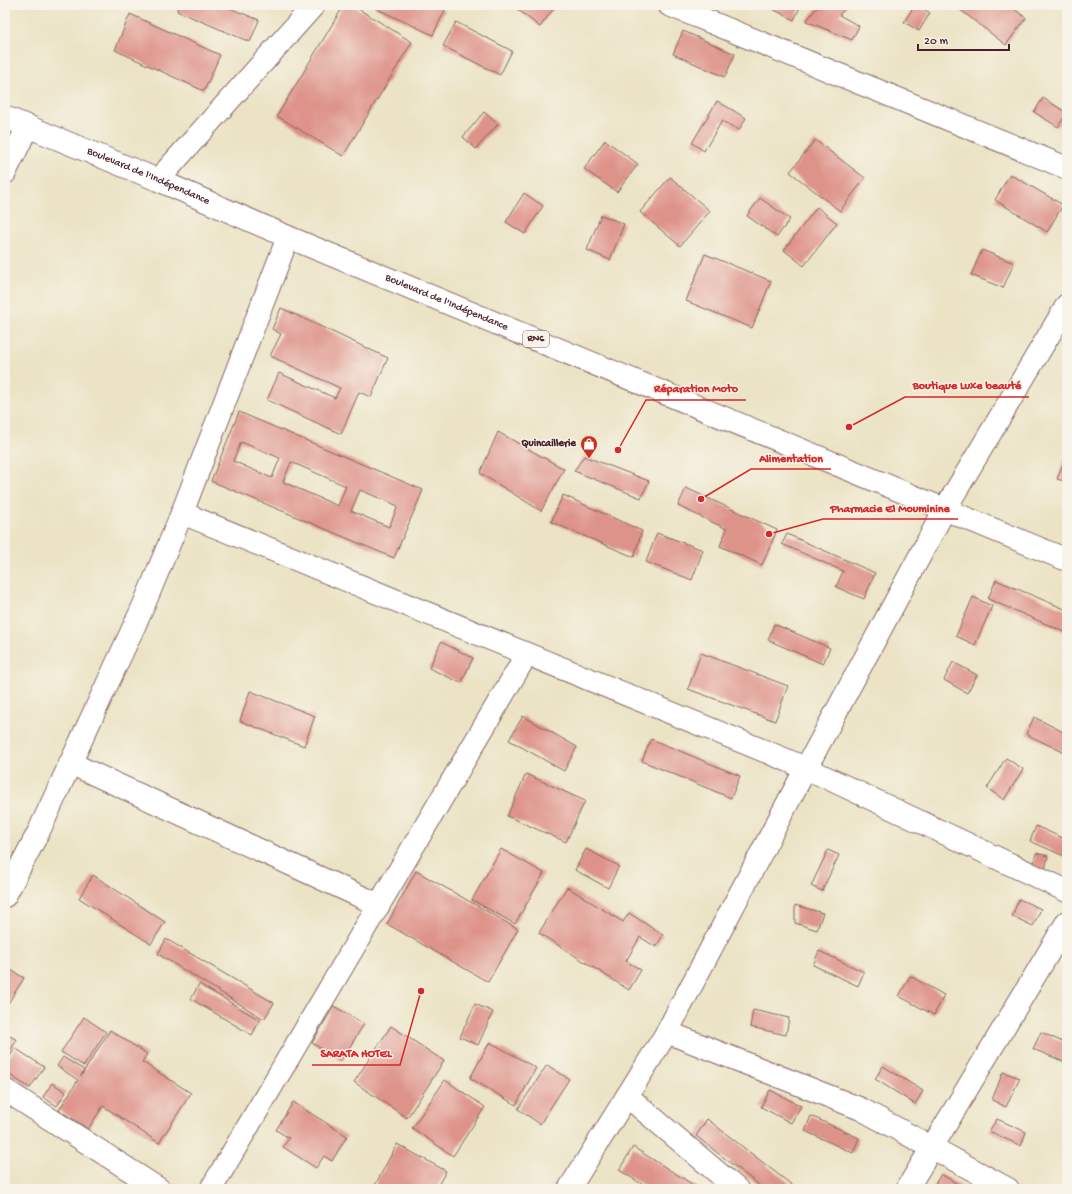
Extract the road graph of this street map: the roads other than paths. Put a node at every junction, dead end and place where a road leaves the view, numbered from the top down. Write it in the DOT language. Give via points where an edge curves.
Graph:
graph roads {
  1 [pos="314,5"];
  2 [pos="669,5"];
  3 [pos="5,117"];
  4 [pos="28,126"];
  5 [pos="1067,168"];
  6 [pos="5,174"];
  7 [pos="158,180"];
  8 [pos="288,237"];
  9 [pos="1067,305"];
  10 [pos="945,509"];
  11 [pos="182,513"];
  12 [pos="1067,560"];
  13 [pos="527,654"];
  14 [pos="70,763"];
  15 [pos="806,768"];
  16 [pos="1067,891"];
  17 [pos="5,896"];
  18 [pos="379,905"];
  19 [pos="1067,922"];
  20 [pos="667,1032"];
  21 [pos="5,1090"];
  22 [pos="627,1096"];
  23 [pos="933,1148"];
  24 [pos="159,1189"];
  25 [pos="211,1189"];
  26 [pos="569,1189"];
  27 [pos="737,1189"];
  28 [pos="907,1189"];
  29 [pos="1008,1189"];
  1 -- 7 [label="main road"];
  2 -- 5 [label="main road"];
  3 -- 4 [label="main road, Boulevard de l'Indépendance / RN6"];
  4 -- 6 [label="main road"];
  4 -- 7 [label="main road, Boulevard de l'Indépendance / RN6"];
  7 -- 8 [label="main road, Boulevard de l'Indépendance / RN6"];
  8 -- 10 [label="main road, Boulevard de l'Indépendance / RN6"];
  8 -- 11 [label="main road"];
  9 -- 10 [label="main road"];
  10 -- 12 [label="main road, Boulevard de l'Indépendance / RN6"];
  10 -- 15 [label="main road"];
  11 -- 13 [label="main road"];
  11 -- 14 [label="main road"];
  13 -- 15 [label="main road"];
  13 -- 18 [label="main road"];
  14 -- 17 [label="main road"];
  14 -- 18 [label="main road"];
  15 -- 16 [label="main road"];
  15 -- 20 [label="main road"];
  18 -- 25 [label="main road"];
  19 -- 23 [label="main road"];
  20 -- 22 [label="main road"];
  20 -- 23 [label="main road" via="861,1109"];
  21 -- 24 [label="main road"];
  22 -- 26 [label="main road"];
  22 -- 27 [label="main road"];
  23 -- 28 [label="main road"];
  23 -- 29 [label="main road"];
}
